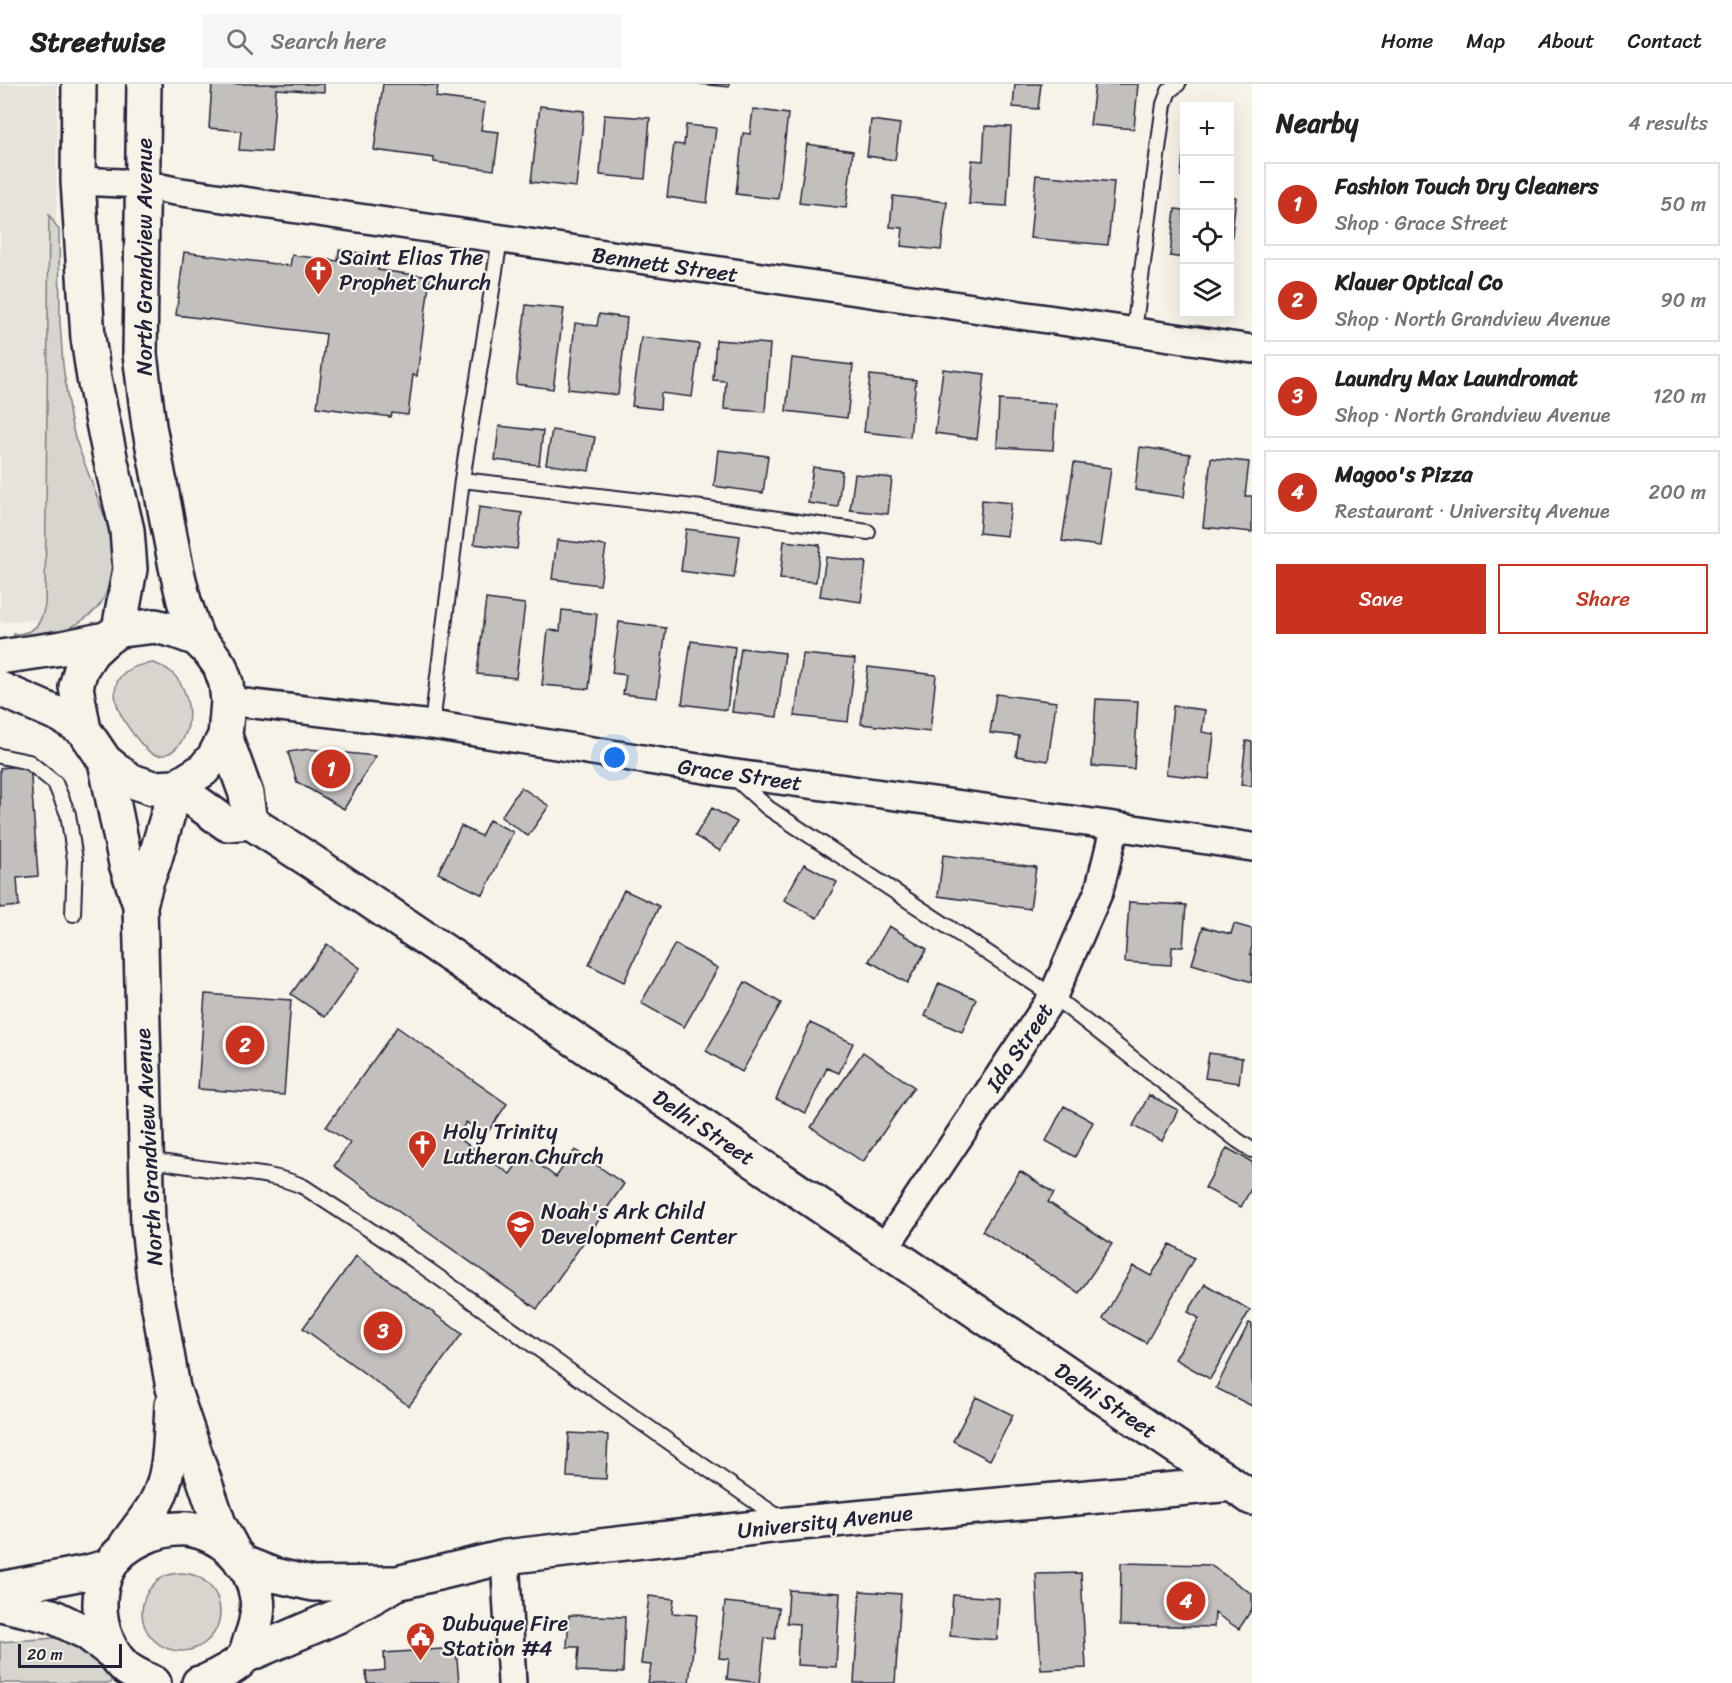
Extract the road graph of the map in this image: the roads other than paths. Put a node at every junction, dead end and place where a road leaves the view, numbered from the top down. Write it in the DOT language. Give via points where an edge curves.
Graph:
graph roads {
  1 [pos="79,84"];
  2 [pos="144,84"];
  3 [pos="1178,84"];
  4 [pos="78,181"];
  5 [pos="142,184"];
  6 [pos="500,239"];
  7 [pos="1134,331"];
  8 [pos="1252,349"];
  9 [pos="462,480"];
  10 [pos="868,532"];
  11 [pos="112,635"];
  12 [pos="197,639"];
  13 [pos="0,657"];
  14 [pos="0,689"];
  15 [pos="228,700"];
  16 [pos="432,725"];
  17 [pos="84,730"];
  18 [pos="225,736"];
  19 [pos="0,756"];
  20 [pos="105,761"];
  21 [pos="729,773"];
  22 [pos="176,787"];
  23 [pos="250,822"];
  24 [pos="1115,826"];
  25 [pos="1252,847"];
  26 [pos="140,905"];
  27 [pos="73,914"];
  28 [pos="1053,996"];
  29 [pos="1252,1150"];
  30 [pos="145,1159"];
  31 [pos="883,1250"];
  32 [pos="173,1388"];
  33 [pos="1242,1491"];
  34 [pos="789,1524"];
  35 [pos="237,1556"];
  36 [pos="505,1557"];
  37 [pos="114,1561"];
  38 [pos="397,1583"];
  39 [pos="0,1589"];
  40 [pos="0,1604"];
  41 [pos="231,1670"];
  42 [pos="131,1672"];
  43 [pos="199,1683"];
  44 [pos="512,1683"];
  1 -- 4 [label="main road"];
  2 -- 5 [label="main road, North Grandview Avenue"];
  3 -- 7 [label="lane" via="1169,91 1164,104"];
  4 -- 5 [label="street, Bennett Street"];
  4 -- 11 [label="main road" via="88,338 127,530 130,569"];
  5 -- 6 [label="street, Bennett Street"];
  5 -- 12 [label="main road, North Grandview Avenue" via="140,354 149,426 176,567"];
  6 -- 7 [label="street, Bennett Street"];
  6 -- 9 [label="lane"];
  7 -- 8 [label="street, Bennett Street"];
  9 -- 10 [label="lane"];
  9 -- 16 [label="lane"];
  11 -- 12 [label="main road" via="155,627"];
  11 -- 13 [label="main road" via="62,648"];
  11 -- 17 [label="main road" via="92,652 75,687"];
  12 -- 15 [label="main road" via="220,666"];
  14 -- 17 [label="main road"];
  15 -- 16 [label="street, Grace Street"];
  15 -- 18 [label="main road"];
  16 -- 21 [label="street, Grace Street"];
  17 -- 20 [label="main road"];
  18 -- 22 [label="main road" via="203,770"];
  18 -- 23 [label="main road" via="246,794"];
  19 -- 27 [label="lane" via="29,762 55,783 68,814 75,860"];
  20 -- 22 [label="main road" via="129,780 153,788"];
  20 -- 26 [label="main road, North Grandview Avenue" via="126,864"];
  21 -- 24 [label="street, Grace Street"];
  21 -- 28 [label="lane" via="768,808"];
  22 -- 23 [label="main road" via="227,824"];
  22 -- 26 [label="main road, North Grandview Avenue"];
  23 -- 31 [label="main road, Delhi Street"];
  24 -- 25 [label="street, Grace Street"];
  24 -- 28 [label="street, Ida Street" via="1100,891"];
  26 -- 30 [label="main road, North Grandview Avenue"];
  28 -- 29 [label="lane"];
  28 -- 31 [label="street, Ida Street"];
  30 -- 32 [label="main road, North Grandview Avenue" via="154,1279"];
  30 -- 34 [label="lane" via="273,1176 304,1187 412,1258"];
  31 -- 33 [label="main road, Delhi Street"];
  32 -- 35 [label="main road, North Grandview Avenue" via="219,1524"];
  32 -- 37 [label="main road, North Grandview Avenue" via="166,1478 155,1505"];
  33 -- 34 [label="main road, University Avenue"];
  34 -- 36 [label="main road, University Avenue"];
  35 -- 37 [label="main road, University Avenue" via="213,1536 188,1529 162,1530 138,1540"];
  35 -- 38 [label="main road, University Avenue" via="274,1575 313,1584"];
  35 -- 41 [label="main road, North Grandview Avenue" via="250,1573 257,1598 256,1624"];
  36 -- 38 [label="main road, University Avenue"];
  36 -- 44 [label="street"];
  37 -- 39 [label="main road"];
  37 -- 42 [label="main road, North Grandview Avenue" via="99,1604 102,1629"];
  38 -- 41 [label="main road, University Avenue"];
  40 -- 42 [label="main road" via="52,1616 87,1633"];
  41 -- 43 [label="main road, University Avenue"];
}
